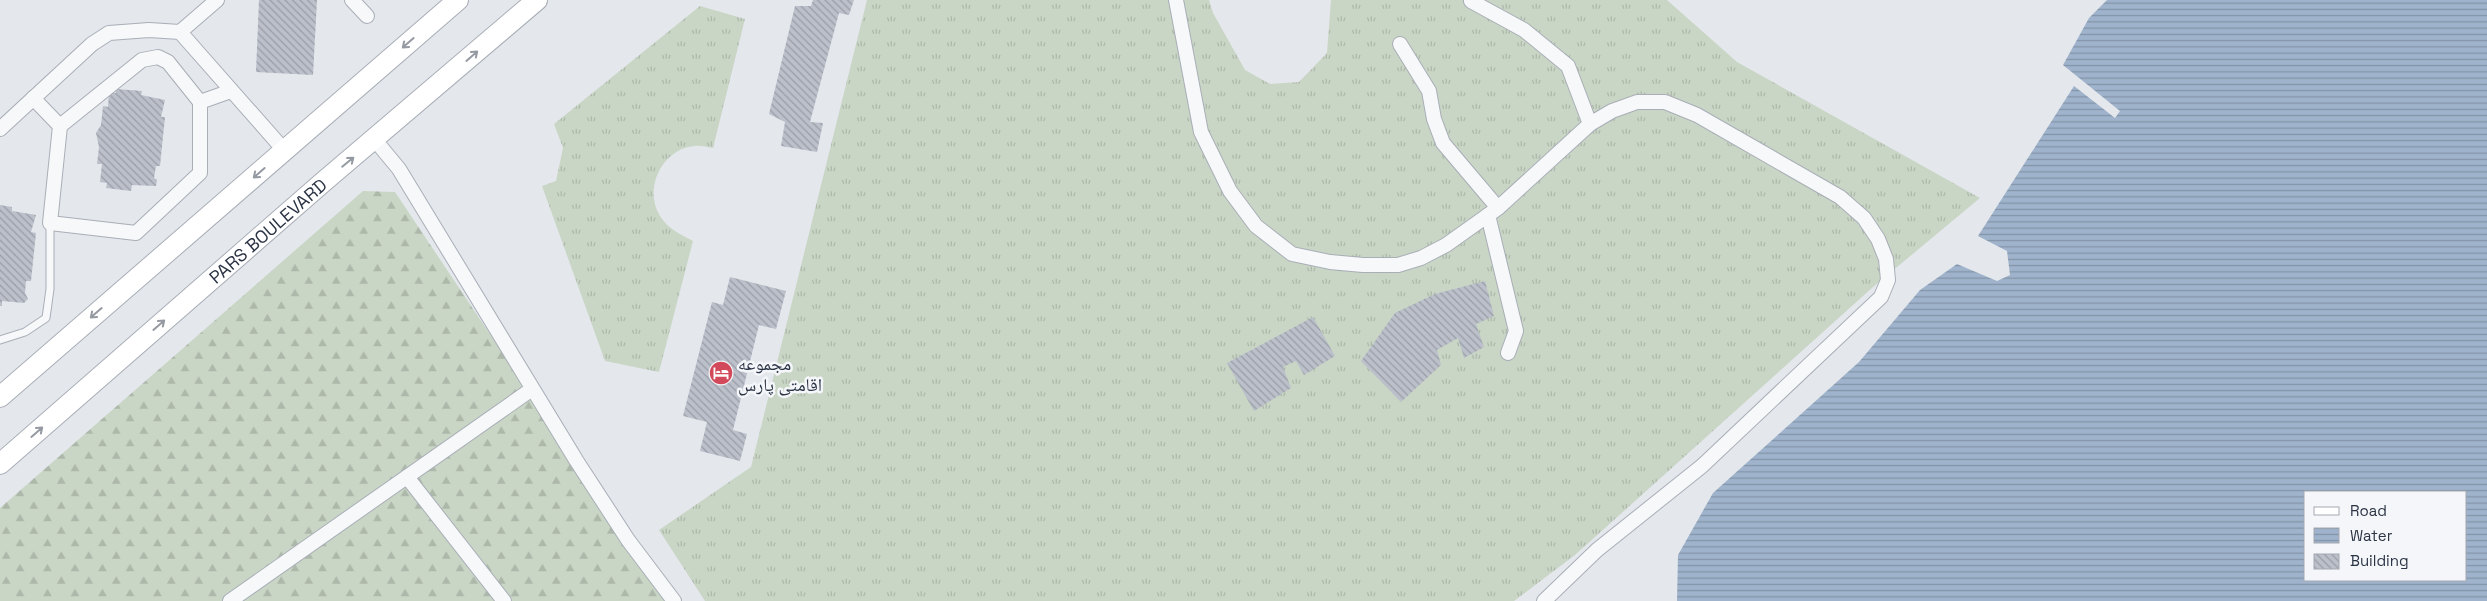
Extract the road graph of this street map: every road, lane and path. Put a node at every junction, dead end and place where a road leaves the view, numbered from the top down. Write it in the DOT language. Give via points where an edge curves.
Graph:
graph roads {
  1 [pos="217,0"];
  2 [pos="352,0"];
  3 [pos="458,0"];
  4 [pos="537,0"];
  5 [pos="1176,0"];
  6 [pos="1471,1"];
  7 [pos="366,16"];
  8 [pos="180,32"];
  9 [pos="1400,44"];
  10 [pos="231,91"];
  11 [pos="33,98"];
  12 [pos="200,102"];
  13 [pos="1590,124"];
  14 [pos="60,126"];
  15 [pos="0,129"];
  16 [pos="375,140"];
  17 [pos="284,150"];
  18 [pos="1493,211"];
  19 [pos="50,223"];
  20 [pos="0,340"];
  21 [pos="1508,353"];
  22 [pos="532,389"];
  23 [pos="0,397"];
  24 [pos="0,464"];
  25 [pos="407,477"];
  26 [pos="230,601"];
  27 [pos="504,601"];
  28 [pos="674,601"];
  29 [pos="1544,601"];
  1 -- 8 [label="street"];
  2 -- 7 [label="street"];
  3 -- 17 [label="main road, one-way"];
  16 -- 4 [label="main road, PARS BOULEVARD, one-way"];
  5 -- 18 [label="street" via="1201,132 1230,190 1256,226 1292,254 1330,262 1398,265 1446,245"];
  6 -- 13 [label="street" via="1524,30 1568,66"];
  8 -- 10 [label="street"];
  8 -- 11 [label="street" via="109,32"];
  9 -- 18 [label="street" via="1429,91 1434,119 1444,143"];
  10 -- 12 [label="street"];
  10 -- 17 [label="street"];
  11 -- 14 [label="street"];
  11 -- 15 [label="street"];
  12 -- 14 [label="street" via="168,62 158,57 142,60"];
  12 -- 19 [label="street" via="200,173 136,234"];
  13 -- 18 [label="street"];
  13 -- 29 [label="street" via="1637,102 1665,102 1697,114 1840,197 1864,218 1878,239 1886,259 1888,280 1881,297 1702,466 1597,550"];
  14 -- 19 [label="street"];
  16 -- 22 [label="street" via="399,169"];
  24 -- 16 [label="main road, PARS BOULEVARD, one-way"];
  17 -- 23 [label="main road, one-way"];
  18 -- 21 [label="street" via="1516,331"];
  19 -- 20 [label="lane" via="50,289 46,318 25,332"];
  22 -- 25 [label="street"];
  22 -- 28 [label="street" via="628,540"];
  25 -- 26 [label="street"];
  25 -- 27 [label="street"];
}
